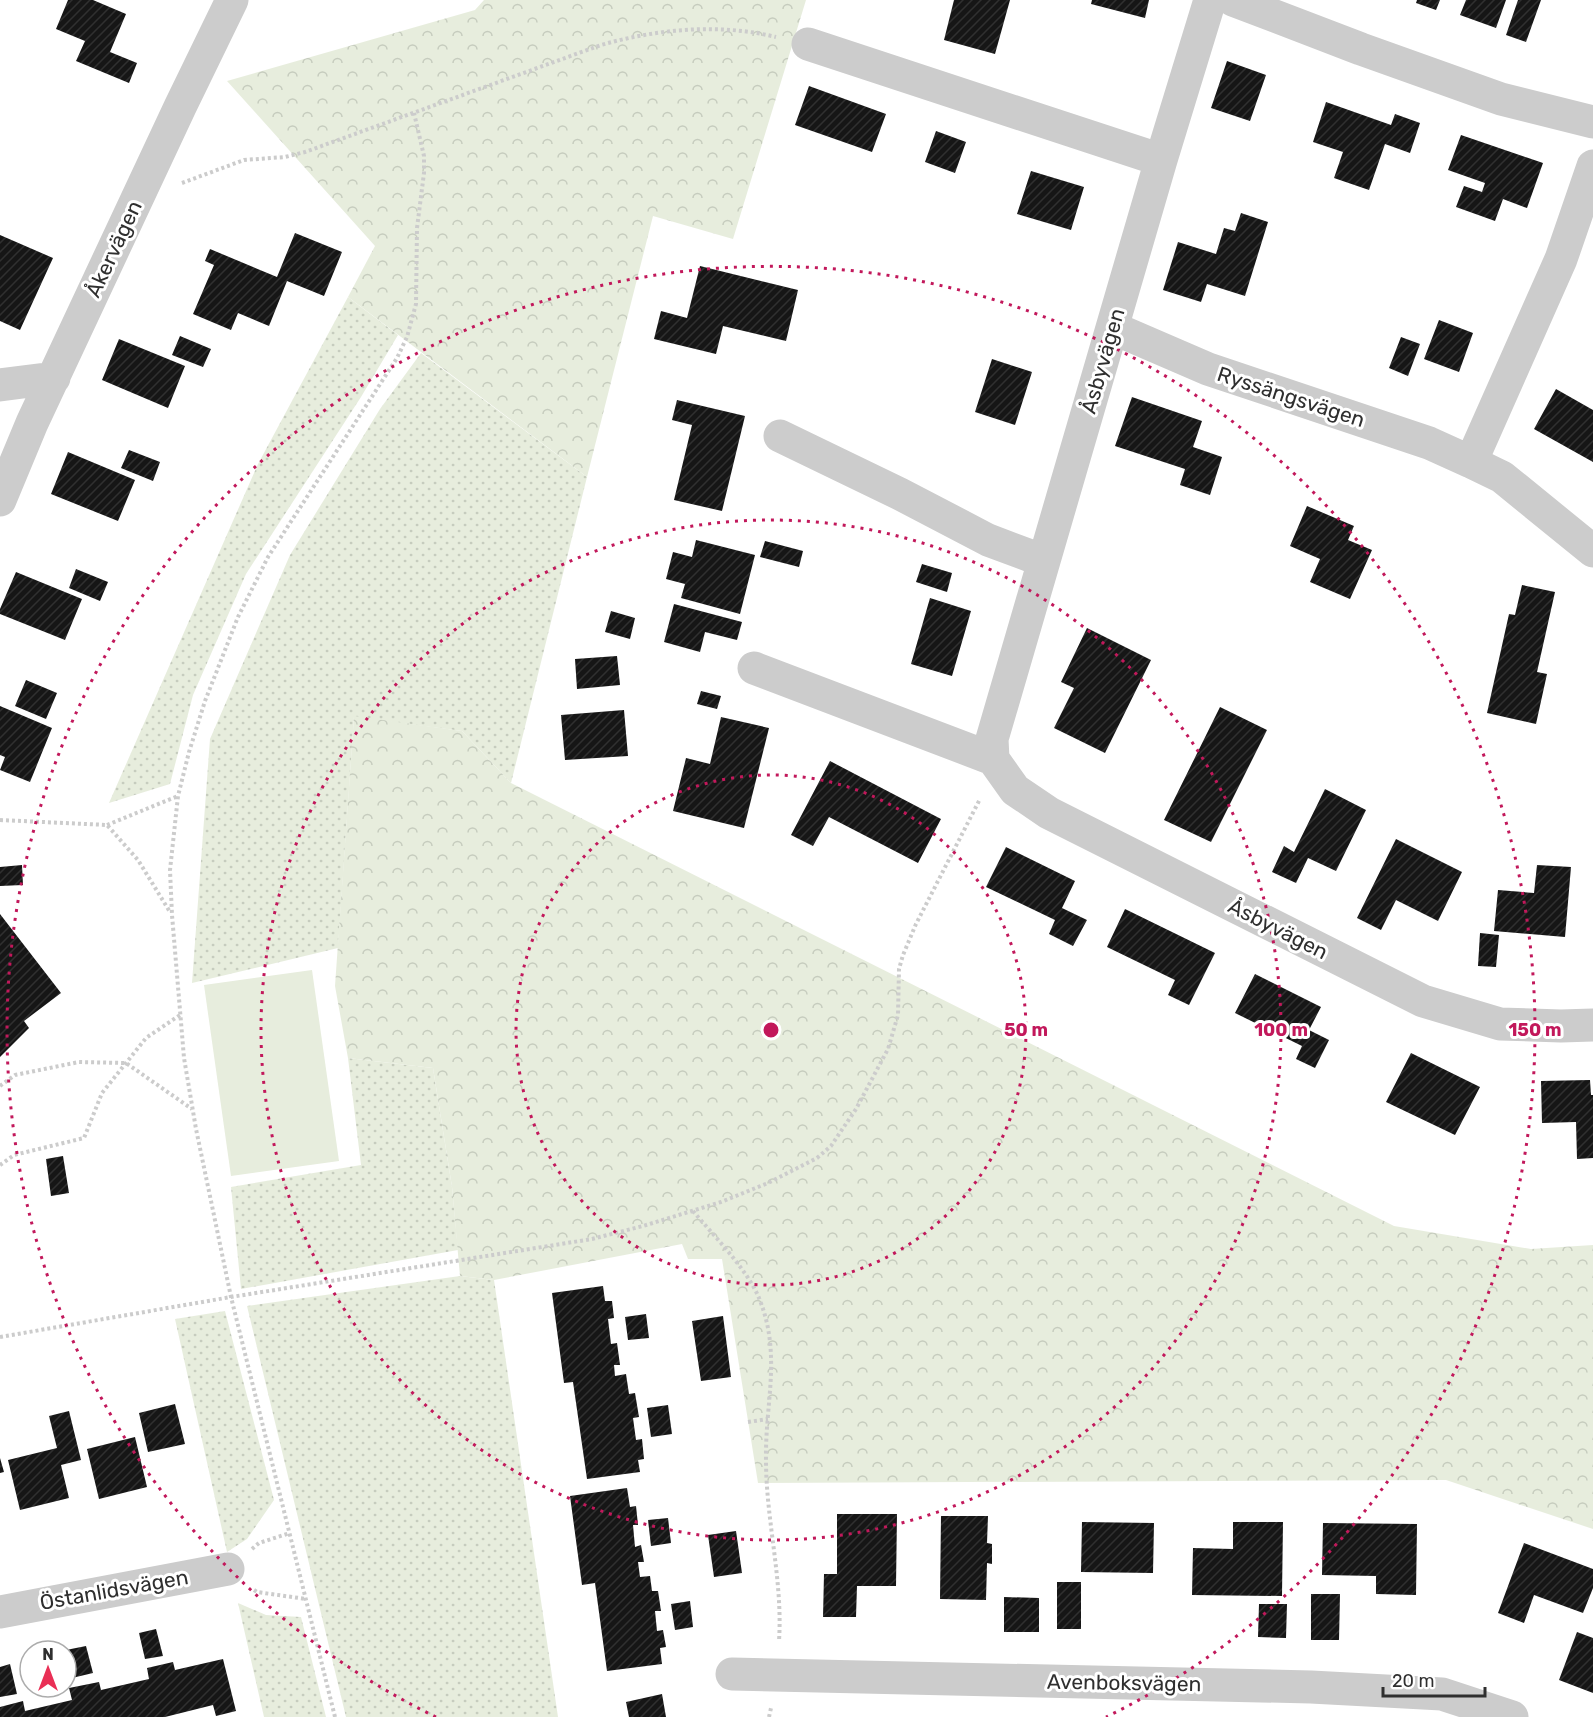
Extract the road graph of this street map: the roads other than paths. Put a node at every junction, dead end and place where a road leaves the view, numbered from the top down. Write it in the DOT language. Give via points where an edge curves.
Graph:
graph roads {
  1 [pos="232,0"];
  2 [pos="1210,0"];
  3 [pos="1233,0"];
  4 [pos="808,44"];
  5 [pos="1593,122"];
  6 [pos="1161,160"];
  7 [pos="1593,166"];
  8 [pos="1113,328"];
  9 [pos="54,378"];
  10 [pos="0,385"];
  11 [pos="780,436"];
  12 [pos="1471,462"];
  13 [pos="0,500"];
  14 [pos="1593,551"];
  15 [pos="1044,561"];
  16 [pos="754,668"];
  17 [pos="1000,769"];
  18 [pos="1593,1025"];
  19 [pos="228,1569"];
  20 [pos="0,1611"];
  21 [pos="732,1674"];
  22 [pos="1512,1717"];
  1 -- 9 [label="street, Åkervägen"];
  2 -- 6 [label="street, Åsbyvägen"];
  3 -- 5 [label="street" via="1501,99"];
  4 -- 6 [label="street"];
  6 -- 8 [label="street, Åsbyvägen"];
  7 -- 12 [label="street" via="1561,259"];
  8 -- 12 [label="street, Ryssängsvägen" via="1208,369 1429,443"];
  8 -- 15 [label="street, Åsbyvägen"];
  9 -- 10 [label="street"];
  9 -- 13 [label="street, Åkervägen"];
  11 -- 15 [label="street" via="988,540"];
  12 -- 14 [label="street, Ryssängsvägen" via="1503,477"];
  15 -- 17 [label="street, Åsbyvägen" via="992,739"];
  16 -- 17 [label="street, Åsbyvägen"];
  17 -- 18 [label="street, Åsbyvägen" via="1015,790 1049,813 1423,1001 1500,1024"];
  19 -- 20 [label="street, Östanlidsvägen"];
  21 -- 22 [label="street, Avenboksvägen" via="1311,1687 1442,1694"];
}
